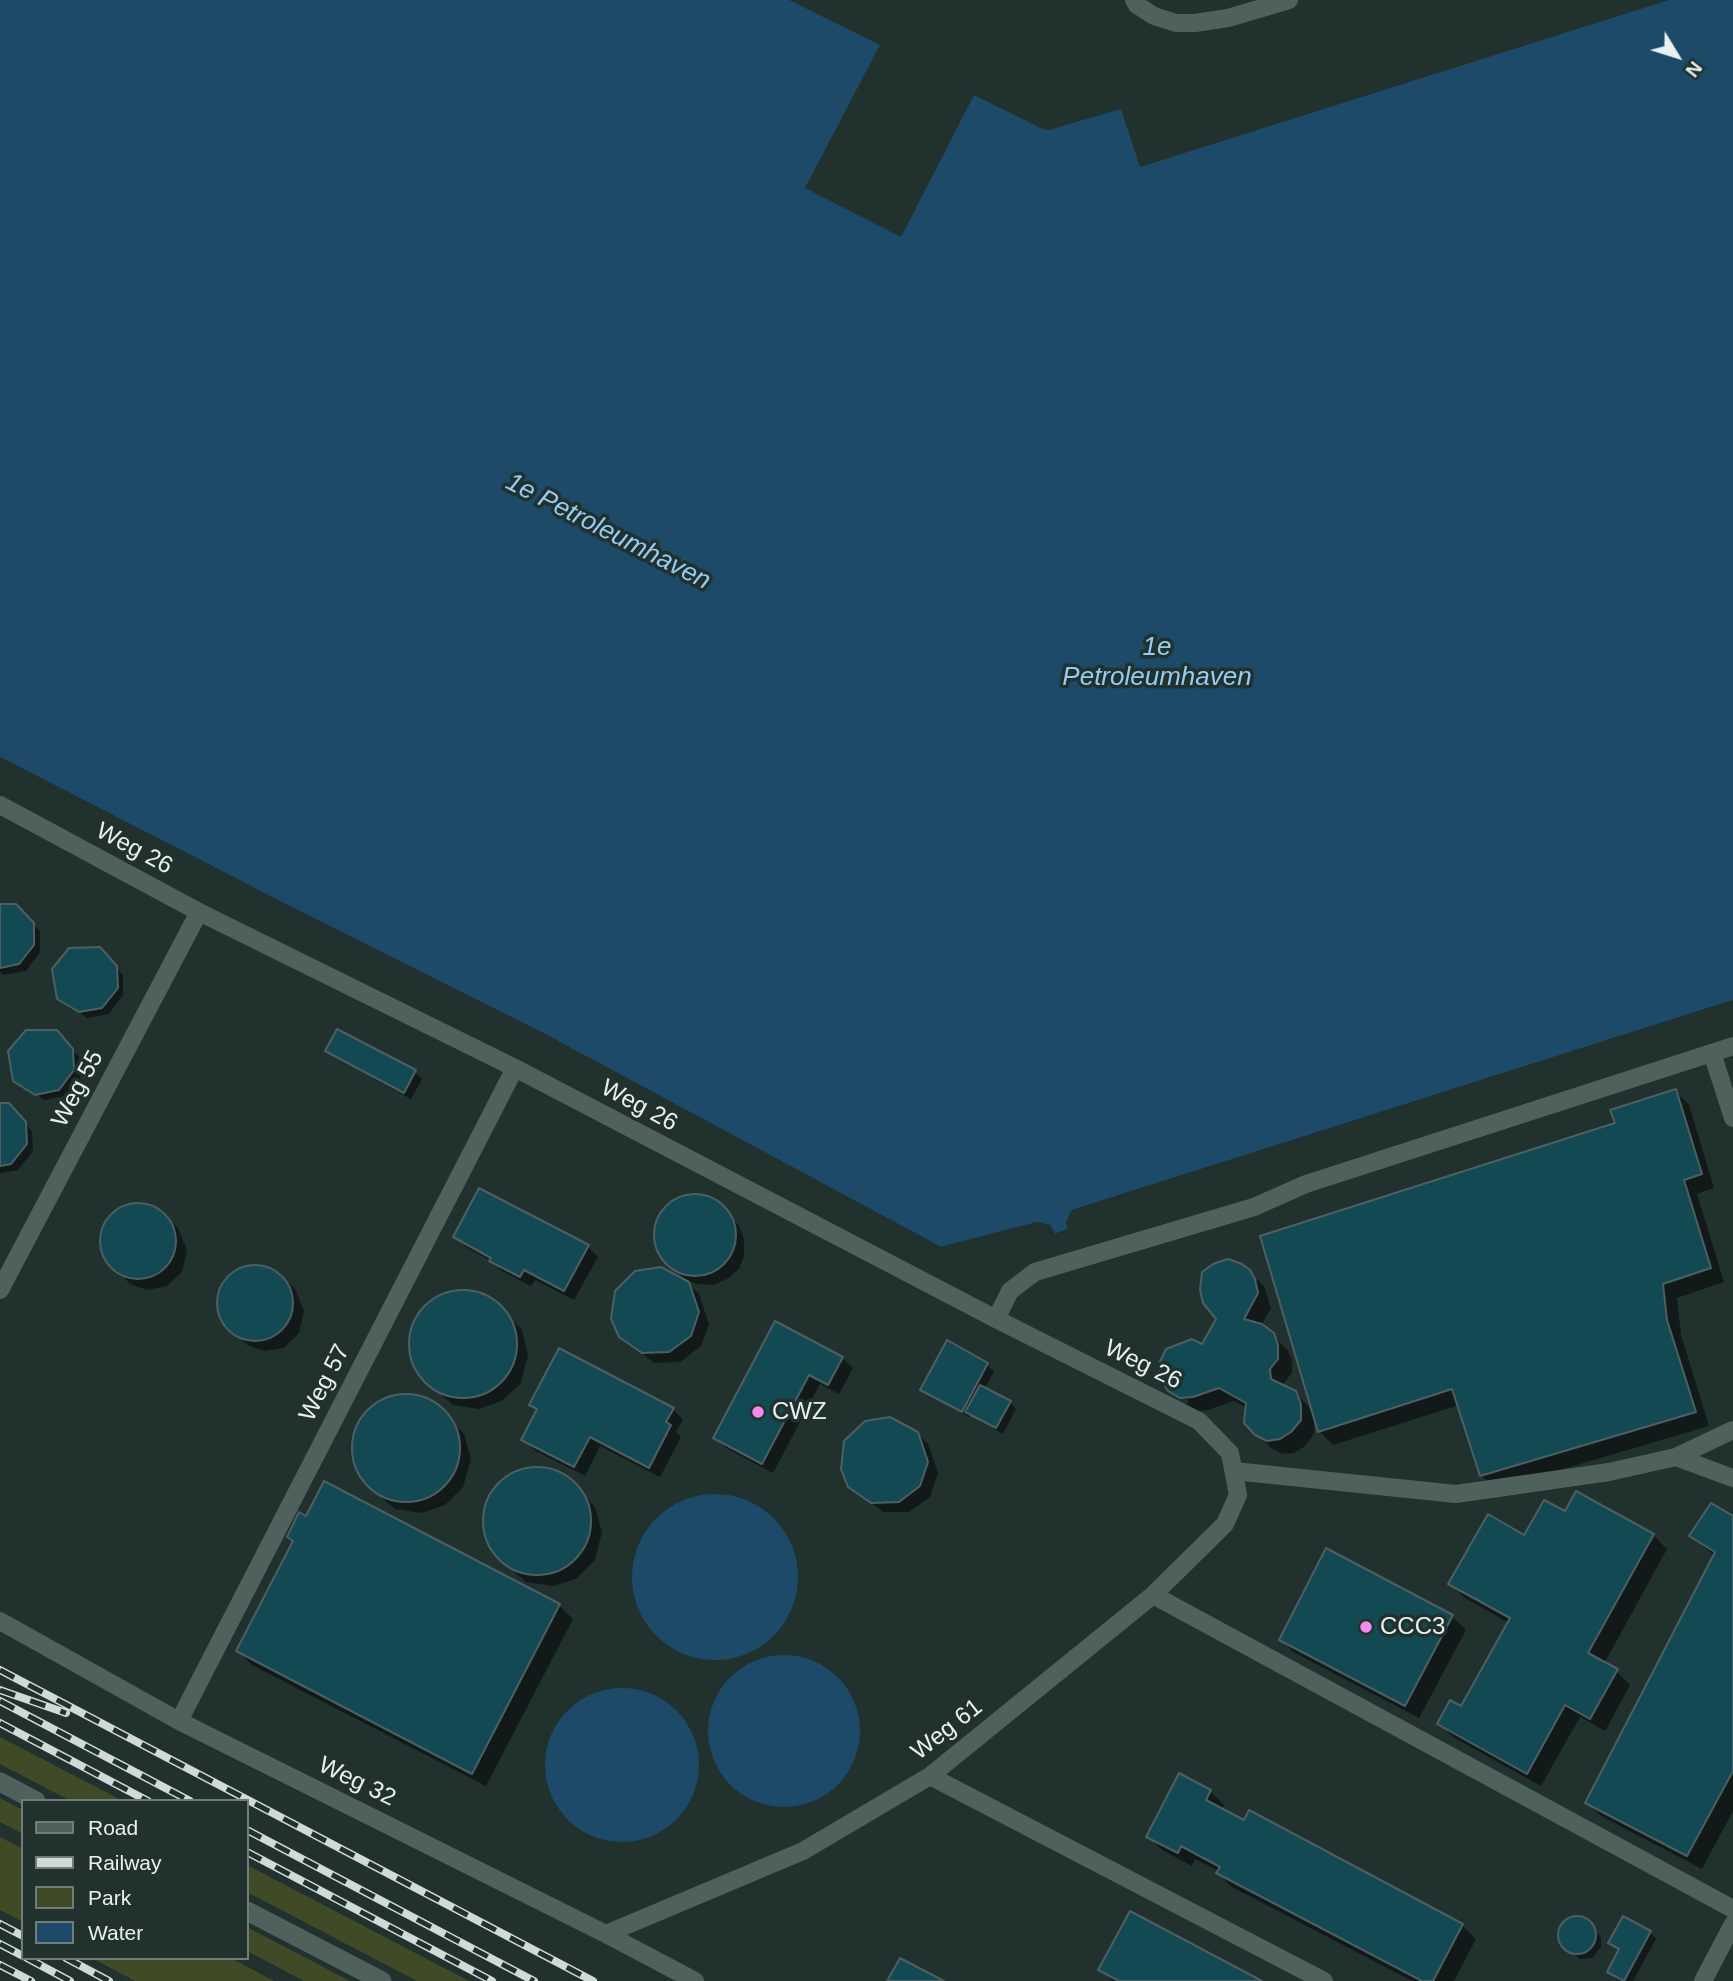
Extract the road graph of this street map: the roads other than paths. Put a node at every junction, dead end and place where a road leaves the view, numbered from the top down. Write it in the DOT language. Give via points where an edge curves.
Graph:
graph roads {
  1 [pos="1134,0"];
  2 [pos="1289,0"];
  3 [pos="0,805"];
  4 [pos="199,912"];
  5 [pos="1733,1046"];
  6 [pos="1712,1053"];
  7 [pos="515,1068"];
  8 [pos="1733,1118"];
  9 [pos="0,1290"];
  10 [pos="996,1320"];
  11 [pos="1733,1430"];
  12 [pos="1676,1457"];
  13 [pos="1234,1471"];
  14 [pos="1733,1478"];
  15 [pos="1153,1595"];
  16 [pos="0,1621"];
  17 [pos="179,1721"];
  18 [pos="930,1776"];
  19 [pos="0,1782"];
  20 [pos="32,1799"];
  21 [pos="1733,1909"];
  22 [pos="248,1912"];
  23 [pos="1733,1924"];
  24 [pos="606,1934"];
  25 [pos="382,1981"];
  26 [pos="695,1981"];
  27 [pos="1324,1981"];
  28 [pos="1703,1981"];
  1 -- 2 [label="lane" via="1154,16 1176,23 1228,18"];
  3 -- 4 [label="lane, Weg 26"];
  4 -- 7 [label="lane, Weg 26"];
  4 -- 9 [label="lane, Weg 55"];
  5 -- 6 [label="lane"];
  6 -- 8 [label="lane"];
  6 -- 10 [label="lane" via="1306,1184 1254,1207 1035,1272 1010,1291"];
  7 -- 10 [label="lane, Weg 26"];
  7 -- 17 [label="lane, Weg 57"];
  10 -- 13 [label="lane, Weg 26" via="1199,1420 1230,1453"];
  11 -- 12 [label="lane"];
  12 -- 13 [label="lane" via="1609,1472 1456,1494"];
  12 -- 14 [label="lane"];
  13 -- 15 [label="lane, Weg 61" via="1238,1495 1225,1524"];
  15 -- 18 [label="lane, Weg 61"];
  15 -- 21 [label="lane"];
  16 -- 17 [label="lane, Weg 32"];
  17 -- 24 [label="lane, Weg 32"];
  18 -- 24 [label="lane, Weg 61" via="803,1851"];
  18 -- 27 [label="lane"];
  19 -- 20 [label="street"];
  22 -- 25 [label="street"];
  23 -- 28 [label="lane"];
  24 -- 26 [label="lane, Weg 32"];
}
